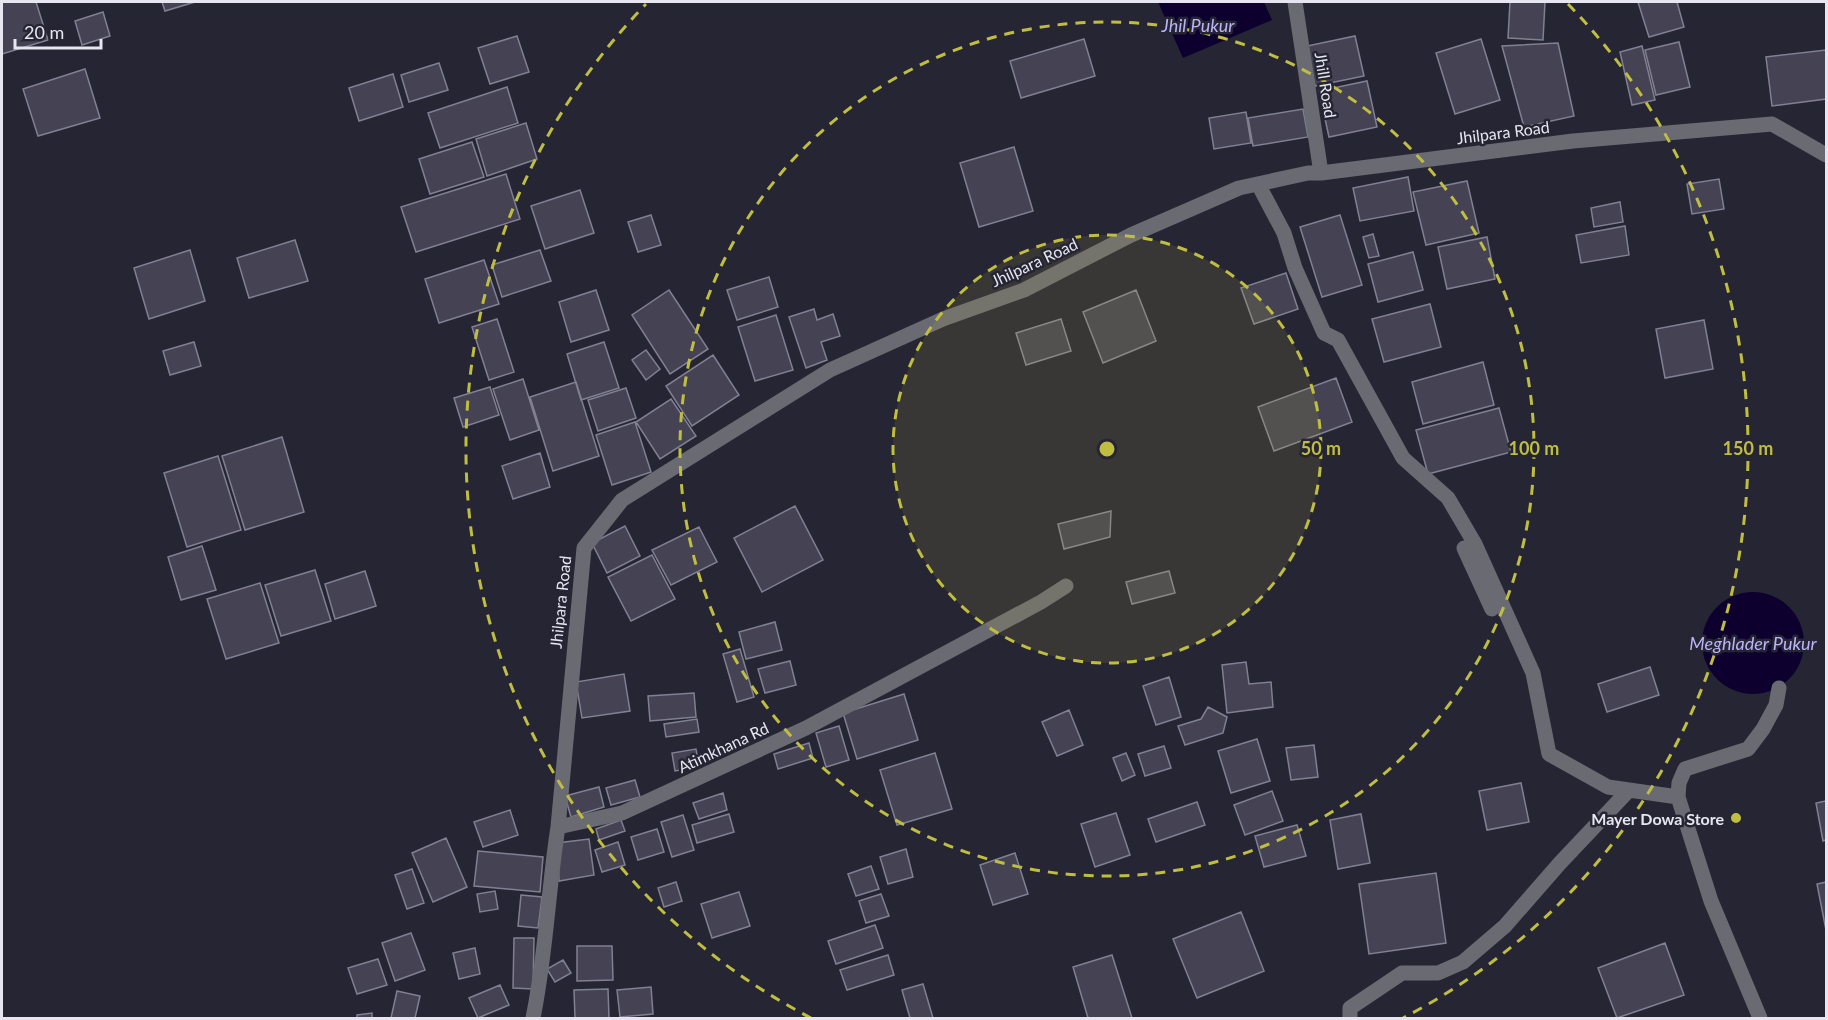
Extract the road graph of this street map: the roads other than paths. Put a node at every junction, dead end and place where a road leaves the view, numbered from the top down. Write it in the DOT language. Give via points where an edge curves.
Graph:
graph roads {
  1 [pos="1295,2"];
  2 [pos="1827,155"];
  3 [pos="1321,173"];
  4 [pos="1258,184"];
  5 [pos="1464,548"];
  6 [pos="1065,586"];
  7 [pos="1779,688"];
  8 [pos="1542,756"];
  9 [pos="1629,790"];
  10 [pos="1678,797"];
  11 [pos="558,827"];
  12 [pos="533,1018"];
  13 [pos="1350,1018"];
  14 [pos="1760,1018"];
  1 -- 3 [label="street, Jhill Road"];
  2 -- 3 [label="street, Jhilpara Road" via="1772,124 1573,141"];
  3 -- 4 [label="street, Jhilpara Road" via="1308,172"];
  4 -- 9 [label="street" via="1284,233 1324,333 1338,340 1403,458 1448,498 1475,544 1533,673 1549,754 1608,788"];
  4 -- 11 [label="street, Jhilpara Road" via="1179,212 1024,290 943,320 830,370 622,500 584,548"];
  5 -- 8 [label="street" via="1525,677"];
  6 -- 11 [label="street, Atimkhana Rd" via="806,728 622,813"];
  7 -- 10 [label="street" via="1776,705 1748,749 1685,769"];
  9 -- 10 [label="street"];
  9 -- 13 [label="street" via="1505,926 1463,962 1438,973 1402,973 1350,1008"];
  10 -- 14 [label="street" via="1710,901"];
  11 -- 12 [label="street"];
}
